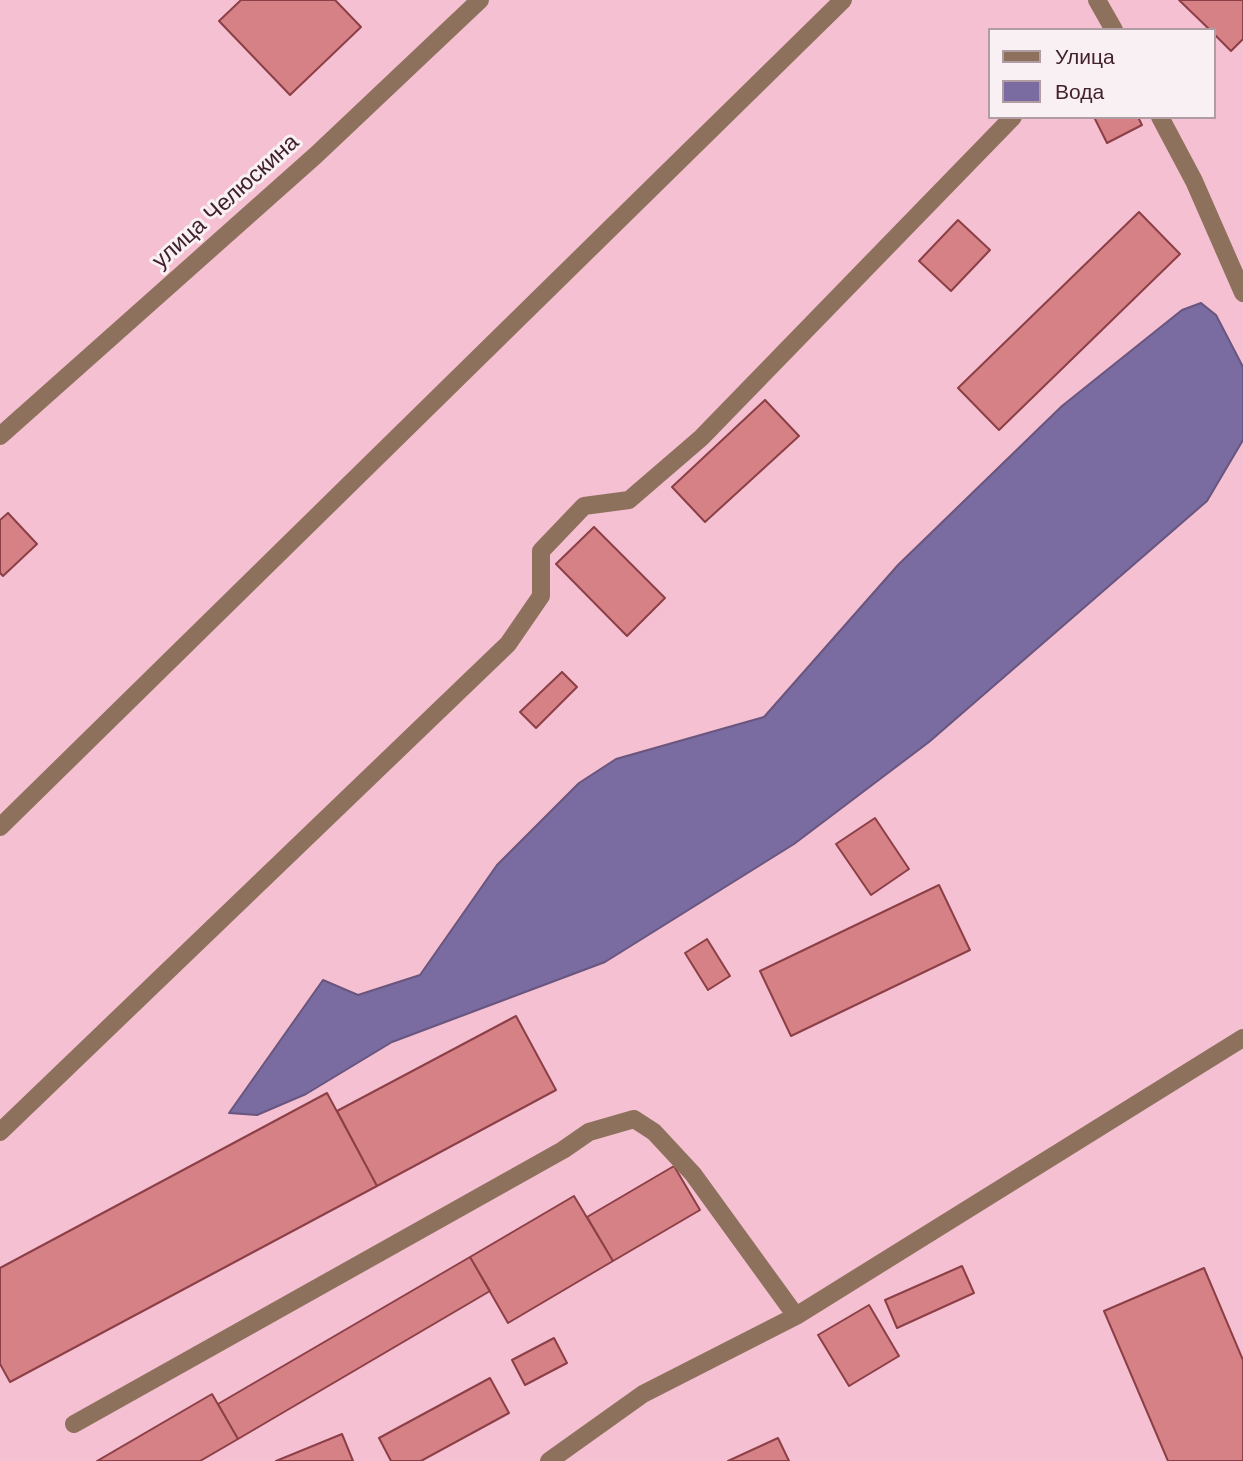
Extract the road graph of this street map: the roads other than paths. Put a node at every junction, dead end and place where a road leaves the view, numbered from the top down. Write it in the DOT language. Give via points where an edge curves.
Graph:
graph roads {
  1 [pos="480,0"];
  2 [pos="844,0"];
  3 [pos="1097,0"];
  4 [pos="1107,26"];
  5 [pos="1011,119"];
  6 [pos="1161,119"];
  7 [pos="1243,293"];
  8 [pos="0,436"];
  9 [pos="0,827"];
  10 [pos="1243,1038"];
  11 [pos="0,1132"];
  12 [pos="796,1316"];
  13 [pos="74,1424"];
  14 [pos="549,1461"];
  1 -- 8 [label="street, улица Челюскина" via="316,155"];
  2 -- 9 [label="street"];
  3 -- 4 [label="street"];
  5 -- 11 [label="street" via="701,438 629,500 584,506 541,551 541,596 508,644"];
  6 -- 7 [label="street"];
  10 -- 12 [label="street"];
  12 -- 13 [label="street" via="693,1174 654,1132 634,1119 589,1132"];
  12 -- 14 [label="street" via="643,1394"];
}
